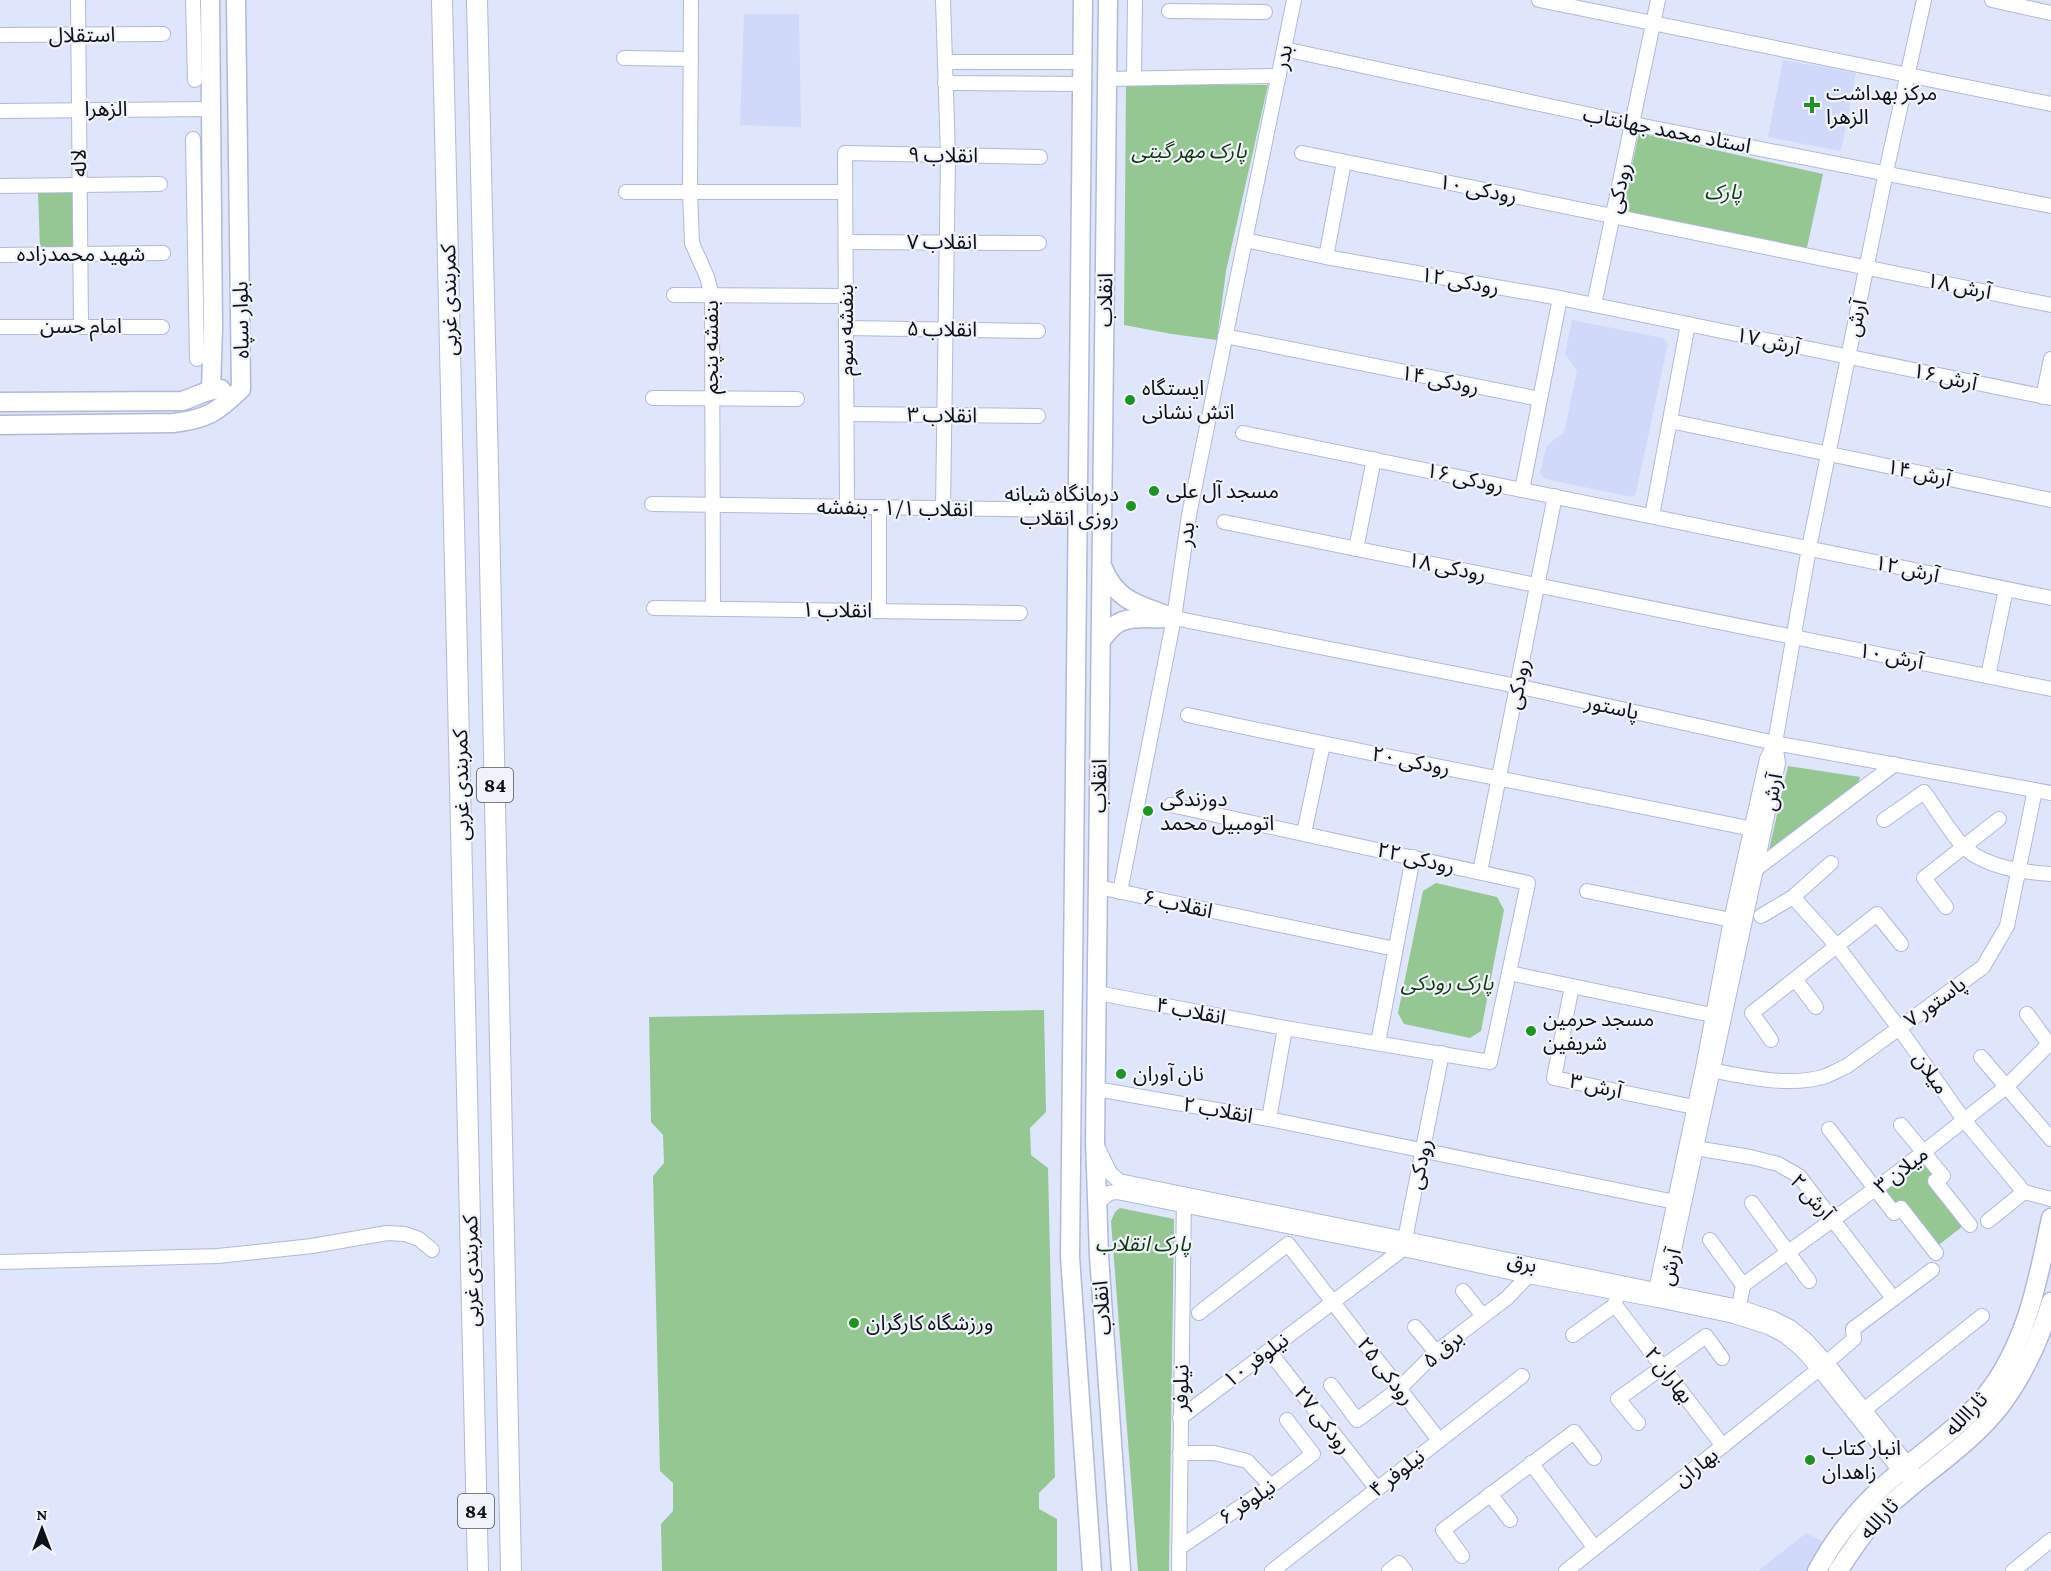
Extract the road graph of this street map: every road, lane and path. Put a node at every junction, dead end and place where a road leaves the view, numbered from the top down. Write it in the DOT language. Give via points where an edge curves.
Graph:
graph roads {
  1 [pos="78,0"];
  2 [pos="193,0"];
  3 [pos="210,0"];
  4 [pos="236,0"];
  5 [pos="442,0"];
  6 [pos="477,0"];
  7 [pos="691,0"];
  8 [pos="943,0"];
  9 [pos="1083,0"];
  10 [pos="1108,0"];
  11 [pos="1135,0"];
  12 [pos="1294,0"];
  13 [pos="1539,0"];
  14 [pos="1658,0"];
  15 [pos="1924,0"];
  16 [pos="1992,0"];
  17 [pos="1216,6"];
  18 [pos="1169,11"];
  19 [pos="1265,12"];
  20 [pos="2051,13"];
  21 [pos="1653,23"];
  22 [pos="163,34"];
  23 [pos="0,35"];
  24 [pos="79,35"];
  25 [pos="1284,49"];
  26 [pos="624,58"];
  27 [pos="691,59"];
  28 [pos="945,62"];
  29 [pos="1082,62"];
  30 [pos="1909,74"];
  31 [pos="1279,76"];
  32 [pos="1134,78"];
  33 [pos="1107,79"];
  34 [pos="195,80"];
  35 [pos="945,83"];
  36 [pos="1082,84"];
  37 [pos="2051,104"];
  38 [pos="211,109"];
  39 [pos="79,110"];
  40 [pos="0,111"];
  41 [pos="1633,124"];
  42 [pos="193,139"];
  43 [pos="845,153"];
  44 [pos="1302,153"];
  45 [pos="948,156"];
  46 [pos="1040,157"];
  47 [pos="1344,162"];
  48 [pos="1886,172"];
  49 [pos="80,184"];
  50 [pos="160,184"];
  51 [pos="0,186"];
  52 [pos="626,192"];
  53 [pos="690,192"];
  54 [pos="845,192"];
  55 [pos="2051,206"];
  56 [pos="1613,216"];
  57 [pos="1245,240"];
  58 [pos="947,241"];
  59 [pos="846,242"];
  60 [pos="1740,242"];
  61 [pos="1039,243"];
  62 [pos="204,248"];
  63 [pos="163,253"];
  64 [pos="0,255"];
  65 [pos="81,255"];
  66 [pos="1326,257"];
  67 [pos="1866,267"];
  68 [pos="674,295"];
  69 [pos="712,296"];
  70 [pos="846,296"];
  71 [pos="1560,298"];
  72 [pos="1594,305"];
  73 [pos="2051,305"];
  74 [pos="1688,324"];
  75 [pos="81,326"];
  76 [pos="0,327"];
  77 [pos="162,327"];
  78 [pos="846,328"];
  79 [pos="946,330"];
  80 [pos="1038,331"];
  81 [pos="1225,336"];
  82 [pos="1848,357"];
  83 [pos="197,359"];
  84 [pos="2051,359"];
  85 [pos="211,389"];
  86 [pos="241,390"];
  87 [pos="652,398"];
  88 [pos="711,398"];
  89 [pos="2047,398"];
  90 [pos="797,399"];
  91 [pos="1540,399"];
  92 [pos="0,402"];
  93 [pos="847,414"];
  94 [pos="944,415"];
  95 [pos="1038,416"];
  96 [pos="1670,420"];
  97 [pos="0,425"];
  98 [pos="1243,432"];
  99 [pos="1828,454"];
  100 [pos="1374,459"];
  101 [pos="1522,490"];
  102 [pos="1555,496"];
  103 [pos="2051,500"];
  104 [pos="652,504"];
  105 [pos="712,505"];
  106 [pos="847,506"];
  107 [pos="879,507"];
  108 [pos="943,509"];
  109 [pos="1077,510"];
  110 [pos="1652,516"];
  111 [pos="1224,522"];
  112 [pos="1809,548"];
  113 [pos="1356,549"];
  114 [pos="1102,563"];
  115 [pos="1537,585"];
  116 [pos="2006,589"];
  117 [pos="2051,598"];
  118 [pos="654,608"];
  119 [pos="713,609"];
  120 [pos="879,610"];
  121 [pos="1020,613"];
  122 [pos="1673,613"];
  123 [pos="1174,618"];
  124 [pos="1793,637"];
  125 [pos="1101,640"];
  126 [pos="1988,676"];
  127 [pos="1517,686"];
  128 [pos="2051,689"];
  129 [pos="1188,715"];
  130 [pos="1775,743"];
  131 [pos="1323,744"];
  132 [pos="1895,764"];
  133 [pos="1499,777"];
  134 [pos="2036,790"];
  135 [pos="2051,793"];
  136 [pos="1171,805"];
  137 [pos="2000,819"];
  138 [pos="1884,820"];
  139 [pos="1752,830"];
  140 [pos="1304,833"];
  141 [pos="1964,847"];
  142 [pos="1413,857"];
  143 [pos="1831,863"];
  144 [pos="1756,869"];
  145 [pos="2018,871"];
  146 [pos="1480,872"];
  147 [pos="2051,874"];
  148 [pos="1098,888"];
  149 [pos="1587,891"];
  150 [pos="1120,892"];
  151 [pos="1793,897"];
  152 [pos="1946,908"];
  153 [pos="1761,916"];
  154 [pos="1731,920"];
  155 [pos="1901,944"];
  156 [pos="1837,946"];
  157 [pos="1395,949"];
  158 [pos="1509,973"];
  159 [pos="1795,979"];
  160 [pos="1572,986"];
  161 [pos="1097,993"];
  162 [pos="1816,1007"];
  163 [pos="2027,1014"];
  164 [pos="1712,1015"];
  165 [pos="1285,1028"];
  166 [pos="1899,1028"];
  167 [pos="1771,1040"];
  168 [pos="1378,1043"];
  169 [pos="1442,1053"];
  170 [pos="1981,1057"];
  171 [pos="1709,1069"];
  172 [pos="2006,1087"];
  173 [pos="1096,1089"];
  174 [pos="1694,1107"];
  175 [pos="1269,1119"];
  176 [pos="1964,1120"];
  177 [pos="1900,1125"];
  178 [pos="1829,1129"];
  179 [pos="2051,1139"];
  180 [pos="1095,1141"];
  181 [pos="1692,1147"];
  182 [pos="1423,1152"];
  183 [pos="1923,1152"];
  184 [pos="1875,1190"];
  185 [pos="2024,1192"];
  186 [pos="2051,1199"];
  187 [pos="1184,1200"];
  188 [pos="1675,1202"];
  189 [pos="1752,1203"];
  190 [pos="1097,1204"];
  191 [pos="2051,1218"];
  192 [pos="1834,1220"];
  193 [pos="1988,1221"];
  194 [pos="1970,1225"];
  195 [pos="1306,1229"];
  196 [pos="1710,1240"];
  197 [pos="1288,1244"];
  198 [pos="1404,1244"];
  199 [pos="432,1250"];
  200 [pos="1788,1251"];
  201 [pos="1936,1253"];
  202 [pos="0,1262"];
  203 [pos="1932,1270"];
  204 [pos="1528,1276"];
  205 [pos="1809,1281"];
  206 [pos="1743,1285"];
  207 [pos="1462,1291"];
  208 [pos="1660,1294"];
  209 [pos="1893,1298"];
  210 [pos="1616,1299"];
  211 [pos="1333,1302"];
  212 [pos="2051,1302"];
  213 [pos="1739,1307"];
  214 [pos="1199,1313"];
  215 [pos="1483,1316"];
  216 [pos="1982,1316"];
  217 [pos="1415,1327"];
  218 [pos="1573,1335"];
  219 [pos="1269,1351"];
  220 [pos="1436,1352"];
  221 [pos="1722,1358"];
  222 [pos="1823,1366"];
  223 [pos="1663,1367"];
  224 [pos="1522,1376"];
  225 [pos="1331,1385"];
  226 [pos="1399,1389"];
  227 [pos="1864,1410"];
  228 [pos="1180,1418"];
  229 [pos="1287,1420"];
  230 [pos="1638,1423"];
  231 [pos="1439,1440"];
  232 [pos="1722,1446"];
  233 [pos="1180,1453"];
  234 [pos="1594,1458"];
  235 [pos="1531,1463"];
  236 [pos="1909,1473"];
  237 [pos="1271,1486"];
  238 [pos="1377,1489"];
  239 [pos="1490,1494"];
  240 [pos="1086,1504"];
  241 [pos="1115,1504"];
  242 [pos="1510,1520"];
  243 [pos="2049,1546"];
  244 [pos="1594,1547"];
  245 [pos="1179,1548"];
  246 [pos="1462,1556"];
  247 [pos="478,1571"];
  248 [pos="511,1571"];
  249 [pos="1092,1571"];
  250 [pos="1121,1571"];
  251 [pos="1179,1571"];
  252 [pos="1272,1571"];
  253 [pos="1566,1571"];
  254 [pos="1817,1571"];
  255 [pos="1838,1571"];
  256 [pos="2013,1571"];
  1 -- 24 [label="street, لاله"];
  2 -- 34 [label="street"];
  3 -- 38 [label="main road, بلوار سپاه"];
  4 -- 86 [label="main road, بلوار سپاه"];
  5 -- 247 [label="highway, کمربندی غربی / 84"];
  6 -- 248 [label="highway, کمربندی غربی / 84"];
  7 -- 27 [label="street, بنفشه پنجم"];
  8 -- 28 [label="street"];
  9 -- 29 [label="main road, انقلاب"];
  10 -- 33 [label="main road, انقلاب"];
  11 -- 32 [label="street"];
  12 -- 25 [label="street, بدر"];
  13 -- 21 [label="street"];
  14 -- 21 [label="street, رودکی"];
  15 -- 30 [label="street, آرش"];
  16 -- 20 [label="street"];
  17 -- 18 [label="street"];
  17 -- 19 [label="street"];
  21 -- 30 [label="street"];
  21 -- 41 [label="street, رودکی"];
  22 -- 24 [label="street, استقلال"];
  23 -- 24 [label="street, استقلال"];
  24 -- 39 [label="street, لاله"];
  25 -- 31 [label="street, بدر"];
  25 -- 41 [label="street, استاد محمد جهانتاب"];
  26 -- 27 [label="street"];
  27 -- 53 [label="street, بنفشه پنجم"];
  28 -- 29 [label="street"];
  28 -- 35 [label="street"];
  29 -- 36 [label="main road, انقلاب"];
  30 -- 37 [label="street"];
  30 -- 48 [label="street, آرش"];
  31 -- 32 [label="street"];
  31 -- 57 [label="street, بدر"];
  32 -- 33 [label="street"];
  33 -- 114 [label="main road, انقلاب"];
  35 -- 36 [label="street"];
  35 -- 45 [label="street"];
  36 -- 109 [label="main road, انقلاب"];
  38 -- 39 [label="street, الزهرا"];
  38 -- 62 [label="main road, بلوار سپاه"];
  39 -- 40 [label="street, الزهرا"];
  39 -- 49 [label="street, لاله"];
  41 -- 48 [label="street, استاد محمد جهانتاب"];
  41 -- 56 [label="street, رودکی"];
  42 -- 62 [label="street"];
  43 -- 45 [label="street, انقلاب ۹"];
  43 -- 54 [label="street, بنفشه سوم"];
  44 -- 47 [label="street, رودکی ۱۰"];
  45 -- 46 [label="street, انقلاب ۹"];
  45 -- 58 [label="street"];
  47 -- 56 [label="street, رودکی ۱۰"];
  47 -- 66 [label="street"];
  48 -- 55 [label="street, استاد محمد جهانتاب"];
  48 -- 67 [label="street, آرش"];
  49 -- 50 [label="street"];
  49 -- 51 [label="street"];
  49 -- 65 [label="street, لاله"];
  52 -- 53 [label="street"];
  53 -- 54 [label="street"];
  53 -- 69 [label="street, بنفشه پنجم" via="692,243"];
  54 -- 59 [label="street, بنفشه سوم"];
  56 -- 60 [label="street, رودکی ۱۰"];
  56 -- 72 [label="street, رودکی"];
  57 -- 66 [label="street, رودکی ۱۲"];
  57 -- 81 [label="street, بدر"];
  58 -- 59 [label="street, انقلاب ۷"];
  58 -- 61 [label="street, انقلاب ۷"];
  58 -- 79 [label="street"];
  59 -- 70 [label="street, بنفشه سوم"];
  60 -- 67 [label="street, آرش ۱۸"];
  62 -- 83 [label="street"];
  62 -- 85 [label="main road, بلوار سپاه" via="213,329"];
  63 -- 65 [label="street, شهید محمدزاده"];
  64 -- 65 [label="street, شهید محمدزاده"];
  65 -- 75 [label="street, لاله"];
  66 -- 71 [label="street, رودکی ۱۲"];
  67 -- 73 [label="street, آرش ۱۸"];
  67 -- 82 [label="street, آرش"];
  68 -- 69 [label="street"];
  69 -- 70 [label="street"];
  69 -- 88 [label="street, بنفشه پنجم"];
  70 -- 78 [label="street, بنفشه سوم"];
  71 -- 72 [label="street, رودکی ۱۲"];
  71 -- 91 [label="street"];
  72 -- 74 [label="street, آرش ۱۷"];
  74 -- 82 [label="street, آرش ۱۷"];
  74 -- 96 [label="street"];
  75 -- 76 [label="street, امام حسن"];
  75 -- 77 [label="street, امام حسن"];
  78 -- 79 [label="street, انقلاب ۵"];
  78 -- 93 [label="street, بنفشه سوم"];
  79 -- 80 [label="street, انقلاب ۵"];
  79 -- 94 [label="street"];
  81 -- 91 [label="street, رودکی ۱۴"];
  81 -- 123 [label="street, بدر" via="1189,515"];
  82 -- 89 [label="street, آرش ۱۶"];
  82 -- 99 [label="street, آرش"];
  84 -- 89 [label="street"];
  85 -- 86 [label="main road"];
  85 -- 92 [label="main road" via="182,401"];
  86 -- 97 [label="main road, بلوار سپاه" via="222,407 198,420"];
  87 -- 88 [label="street"];
  88 -- 90 [label="street"];
  88 -- 105 [label="street, بنفشه پنجم"];
  91 -- 101 [label="street"];
  93 -- 94 [label="street, انقلاب ۳"];
  93 -- 106 [label="street, بنفشه سوم"];
  94 -- 95 [label="street, انقلاب ۳"];
  94 -- 108 [label="street"];
  96 -- 99 [label="street, آرش ۱۴"];
  96 -- 110 [label="street"];
  98 -- 100 [label="street, رودکی ۱۶"];
  99 -- 103 [label="street, آرش ۱۴"];
  99 -- 112 [label="street, آرش"];
  100 -- 101 [label="street, رودکی ۱۶"];
  100 -- 113 [label="street"];
  101 -- 102 [label="street, رودکی ۱۶"];
  102 -- 110 [label="street, رودکی ۱۶"];
  102 -- 115 [label="street, رودکی"];
  104 -- 105 [label="street, انقلاب ۱/۱ - بنفشه"];
  105 -- 106 [label="street, انقلاب ۱/۱ - بنفشه"];
  105 -- 119 [label="street, بنفشه پنجم"];
  106 -- 107 [label="street, انقلاب ۱/۱ - بنفشه"];
  107 -- 108 [label="street, انقلاب ۱/۱ - بنفشه"];
  107 -- 120 [label="street"];
  108 -- 109 [label="street, انقلاب ۱/۱ - بنفشه"];
  109 -- 240 [label="main road, انقلاب" via="1070,1257"];
  110 -- 112 [label="street, آرش ۱۲"];
  111 -- 113 [label="street, رودکی ۱۸"];
  112 -- 116 [label="street, آرش ۱۲"];
  112 -- 124 [label="street, آرش"];
  113 -- 115 [label="street, رودکی ۱۸"];
  114 -- 123 [label="main road" via="1109,583 1123,597"];
  114 -- 125 [label="main road, انقلاب"];
  115 -- 122 [label="street, رودکی ۱۸"];
  115 -- 127 [label="street, رودکی"];
  116 -- 117 [label="street, آرش ۱۲"];
  116 -- 126 [label="street"];
  118 -- 119 [label="street, انقلاب ۱"];
  119 -- 120 [label="street, انقلاب ۱"];
  120 -- 121 [label="street, انقلاب ۱"];
  122 -- 124 [label="street, آرش ۱۰"];
  123 -- 125 [label="main road" via="1120,622"];
  123 -- 127 [label="street, پاستور"];
  123 -- 150 [label="street, بدر"];
  124 -- 126 [label="street, آرش ۱۰"];
  124 -- 130 [label="street, آرش"];
  125 -- 148 [label="main road, انقلاب"];
  126 -- 128 [label="street, آرش ۱۰"];
  127 -- 130 [label="street, پاستور"];
  127 -- 133 [label="street, رودکی"];
  129 -- 131 [label="street, رودکی ۲۰"];
  130 -- 132 [label="street, پاستور"];
  130 -- 139 [label="street, آرش" via="1767,759"];
  130 -- 144 [label="street, آرش" via="1778,763"];
  131 -- 133 [label="street, رودکی ۲۰"];
  131 -- 140 [label="street"];
  132 -- 134 [label="street, پاستور"];
  132 -- 144 [label="street"];
  133 -- 139 [label="street, رودکی ۲۰"];
  133 -- 146 [label="street, رودکی"];
  134 -- 135 [label="street, پاستور"];
  134 -- 145 [label="street, پاستور ۷"];
  136 -- 140 [label="street, رودکی ۲۲"];
  137 -- 141 [label="street"];
  138 -- 141 [label="street" via="1924,792"];
  139 -- 154 [label="street, آرش"];
  140 -- 142 [label="street, رودکی ۲۲"];
  141 -- 145 [label="street" via="1977,857"];
  141 -- 152 [label="street" via="1924,878"];
  142 -- 146 [label="street, رودکی ۲۲"];
  142 -- 157 [label="street"];
  143 -- 151 [label="street"];
  144 -- 171 [label="street, آرش"];
  145 -- 147 [label="street"];
  145 -- 166 [label="street, پاستور ۷" via="2007,926 1983,967"];
  146 -- 158 [label="street, رودکی ۲۲" via="1528,883"];
  148 -- 150 [label="street, انقلاب ۶"];
  148 -- 161 [label="main road, انقلاب"];
  149 -- 154 [label="street"];
  150 -- 157 [label="street, انقلاب ۶"];
  151 -- 153 [label="street"];
  151 -- 156 [label="street, میلان"];
  154 -- 164 [label="street, آرش"];
  155 -- 156 [label="street" via="1877,914"];
  156 -- 159 [label="street"];
  156 -- 166 [label="street, میلان"];
  157 -- 168 [label="street"];
  158 -- 160 [label="street"];
  158 -- 169 [label="street, انقلاب ۴" via="1490,1062"];
  159 -- 162 [label="street"];
  159 -- 167 [label="street" via="1752,1012"];
  160 -- 164 [label="street"];
  160 -- 174 [label="street, آرش ۳" via="1554,1078"];
  161 -- 165 [label="street, انقلاب ۴"];
  161 -- 173 [label="main road, انقلاب"];
  163 -- 172 [label="street, میلان ۳" via="2049,1044"];
  164 -- 171 [label="street, آرش"];
  165 -- 168 [label="street, انقلاب ۴"];
  165 -- 175 [label="street"];
  166 -- 171 [label="street, پاستور ۷" via="1827,1076 1771,1080"];
  166 -- 176 [label="street, میلان"];
  168 -- 169 [label="street, انقلاب ۴"];
  169 -- 182 [label="street, رودکی"];
  170 -- 172 [label="street"];
  171 -- 174 [label="street, آرش"];
  171 -- 181 [label="street, آرش"];
  172 -- 176 [label="street, میلان ۳"];
  172 -- 179 [label="street"];
  173 -- 175 [label="street, انقلاب ۲"];
  173 -- 180 [label="main road, انقلاب"];
  174 -- 181 [label="street, آرش"];
  175 -- 182 [label="street, انقلاب ۲"];
  176 -- 183 [label="street, میلان ۳"];
  176 -- 185 [label="street, میلان"];
  177 -- 183 [label="street"];
  178 -- 184 [label="street"];
  180 -- 187 [label="street, برق" via="1110,1173 1119,1181"];
  180 -- 190 [label="main road, انقلاب"];
  181 -- 188 [label="street, آرش"];
  181 -- 192 [label="street, آرش ۲" via="1778,1164 1799,1176"];
  181 -- 208 [label="street, آرش"];
  182 -- 188 [label="street, انقلاب ۲"];
  182 -- 198 [label="street, رودکی"];
  183 -- 184 [label="street, میلان ۳"];
  183 -- 194 [label="street" via="1943,1176 1935,1181"];
  184 -- 192 [label="street, میلان ۳"];
  184 -- 201 [label="street" via="1893,1213 1900,1208"];
  185 -- 186 [label="street"];
  185 -- 193 [label="street"];
  187 -- 190 [label="street, برق" via="1117,1192 1109,1193"];
  187 -- 195 [label="street, برق"];
  187 -- 198 [label="street, برق"];
  187 -- 228 [label="street, نیلوفر"];
  188 -- 208 [label="street, آرش"];
  189 -- 200 [label="street"];
  190 -- 241 [label="main road, انقلاب"];
  191 -- 236 [label="main road, ثاراالله" via="2036,1290 2024,1329 2005,1368 1964,1420"];
  192 -- 200 [label="street, میلان ۳"];
  192 -- 209 [label="street, آرش ۲"];
  195 -- 197 [label="street"];
  195 -- 198 [label="street, برق"];
  196 -- 206 [label="street"];
  197 -- 211 [label="street, رودکی ۲۵"];
  197 -- 214 [label="street"];
  198 -- 204 [label="street, برق"];
  198 -- 208 [label="street, برق"];
  198 -- 211 [label="street, نیلوفر ۱۰"];
  199 -- 202 [label="street" via="419,1239 387,1233 218,1256"];
  200 -- 205 [label="street"];
  200 -- 206 [label="street, میلان ۳"];
  203 -- 209 [label="street"];
  204 -- 210 [label="street, برق"];
  204 -- 215 [label="street, برق ۵"];
  206 -- 213 [label="street"];
  207 -- 215 [label="street"];
  208 -- 210 [label="street, برق"];
  208 -- 213 [label="street, برق"];
  208 -- 222 [label="street, برق" via="1768,1327"];
  209 -- 222 [label="street, بهاران" via="1853,1329 1854,1340"];
  210 -- 218 [label="street"];
  210 -- 223 [label="street, بهاران ۲"];
  211 -- 219 [label="street, نیلوفر ۱۰"];
  211 -- 226 [label="street, رودکی ۲۵"];
  212 -- 236 [label="main road, ثارالله" via="2041,1336 2000,1406 1976,1433"];
  213 -- 222 [label="street, برق" via="1790,1327 1806,1340"];
  215 -- 220 [label="street, برق ۵"];
  216 -- 227 [label="street"];
  217 -- 220 [label="street"];
  219 -- 228 [label="street, نیلوفر ۱۰"];
  219 -- 238 [label="street, رودکی ۲۷"];
  220 -- 226 [label="street, برق ۵"];
  221 -- 223 [label="street" via="1706,1336"];
  222 -- 227 [label="street, برق"];
  222 -- 232 [label="street, بهاران"];
  222 -- 236 [label="street, برق"];
  223 -- 230 [label="street" via="1618,1399"];
  223 -- 232 [label="street, بهاران ۲"];
  224 -- 231 [label="street, نیلوفر ۴"];
  225 -- 226 [label="street, برق ۵" via="1358,1420"];
  226 -- 231 [label="street, رودکی ۲۵"];
  227 -- 236 [label="street, برق"];
  228 -- 233 [label="street, نیلوفر"];
  229 -- 237 [label="street, نیلوفر ۶" via="1313,1454"];
  231 -- 238 [label="street, نیلوفر ۴"];
  232 -- 244 [label="street, بهاران"];
  233 -- 237 [label="street" via="1214,1453 1247,1461"];
  233 -- 245 [label="street, نیلوفر"];
  234 -- 235 [label="street" via="1574,1432"];
  235 -- 239 [label="street"];
  235 -- 244 [label="street"];
  236 -- 254 [label="main road, ثاراالله" via="1877,1492 1848,1525"];
  236 -- 255 [label="main road, ثارالله"];
  237 -- 245 [label="street, نیلوفر ۶"];
  238 -- 252 [label="street, نیلوفر ۴"];
  239 -- 242 [label="street"];
  239 -- 246 [label="street" via="1443,1530"];
  240 -- 241 [label="main road"];
  240 -- 249 [label="main road, انقلاب"];
  241 -- 250 [label="main road, انقلاب"];
  243 -- 256 [label="street"];
  244 -- 253 [label="street, بهاران"];
  245 -- 251 [label="street, نیلوفر"];
}
